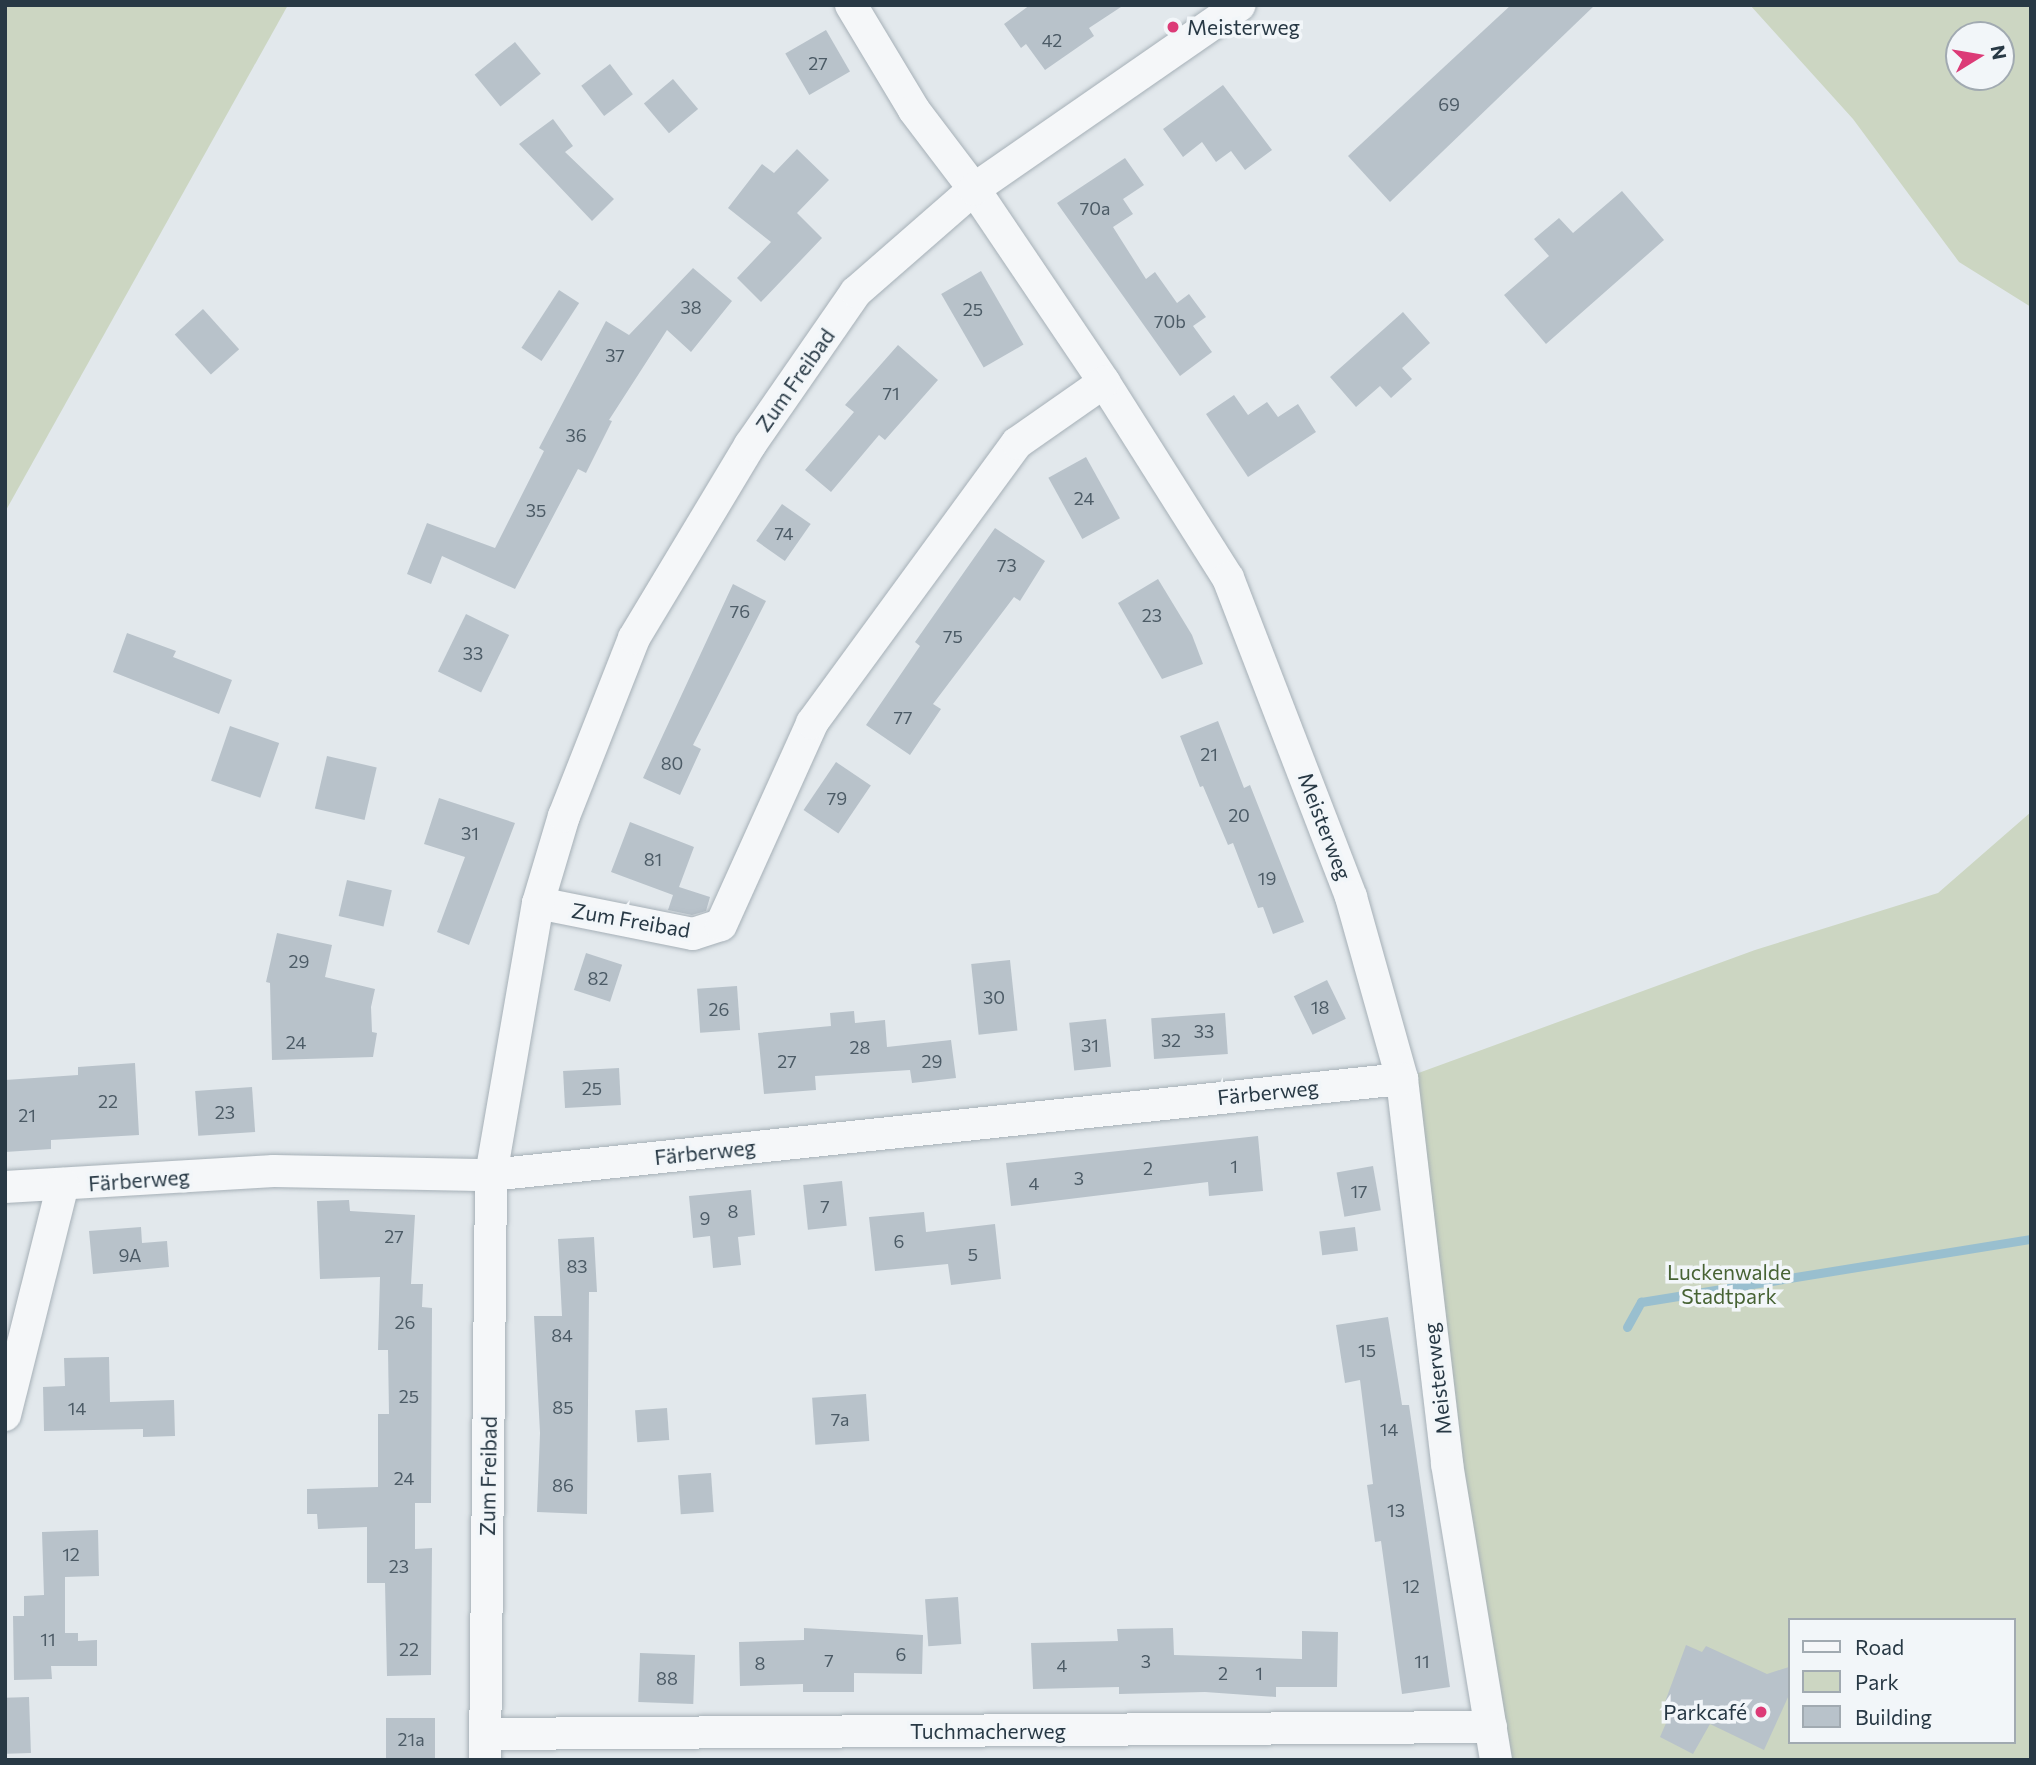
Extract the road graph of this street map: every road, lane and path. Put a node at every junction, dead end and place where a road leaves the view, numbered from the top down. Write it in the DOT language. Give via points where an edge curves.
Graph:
graph roads {
  1 [pos="851,5"];
  2 [pos="1240,5"];
  3 [pos="974,189"];
  4 [pos="1104,382"];
  5 [pos="538,903"];
  6 [pos="1402,1079"];
  7 [pos="491,1175"];
  8 [pos="63,1184"];
  9 [pos="5,1187"];
  10 [pos="5,1415"];
  11 [pos="1491,1727"];
  12 [pos="485,1747"];
  13 [pos="1496,1760"];
  1 -- 3 [label="street, Meisterweg" via="914,110"];
  2 -- 3 [label="street, Zum Freibad"];
  3 -- 4 [label="street, Meisterweg"];
  3 -- 5 [label="street, Zum Freibad" via="856,292 750,445 634,638 564,816"];
  4 -- 5 [label="street, Zum Freibad" via="1017,443 812,723 721,925 694,934"];
  4 -- 6 [label="street, Meisterweg" via="1228,578 1351,897"];
  5 -- 7 [label="street, Zum Freibad"];
  6 -- 7 [label="street, Färberweg"];
  6 -- 11 [label="street, Meisterweg" via="1447,1464"];
  7 -- 8 [label="street, Färberweg" via="274,1171"];
  7 -- 12 [label="street, Zum Freibad"];
  8 -- 9 [label="street, Färberweg"];
  8 -- 10 [label="street"];
  11 -- 12 [label="street, Tuchmacherweg"];
  11 -- 13 [label="street, Meisterweg"];
}
